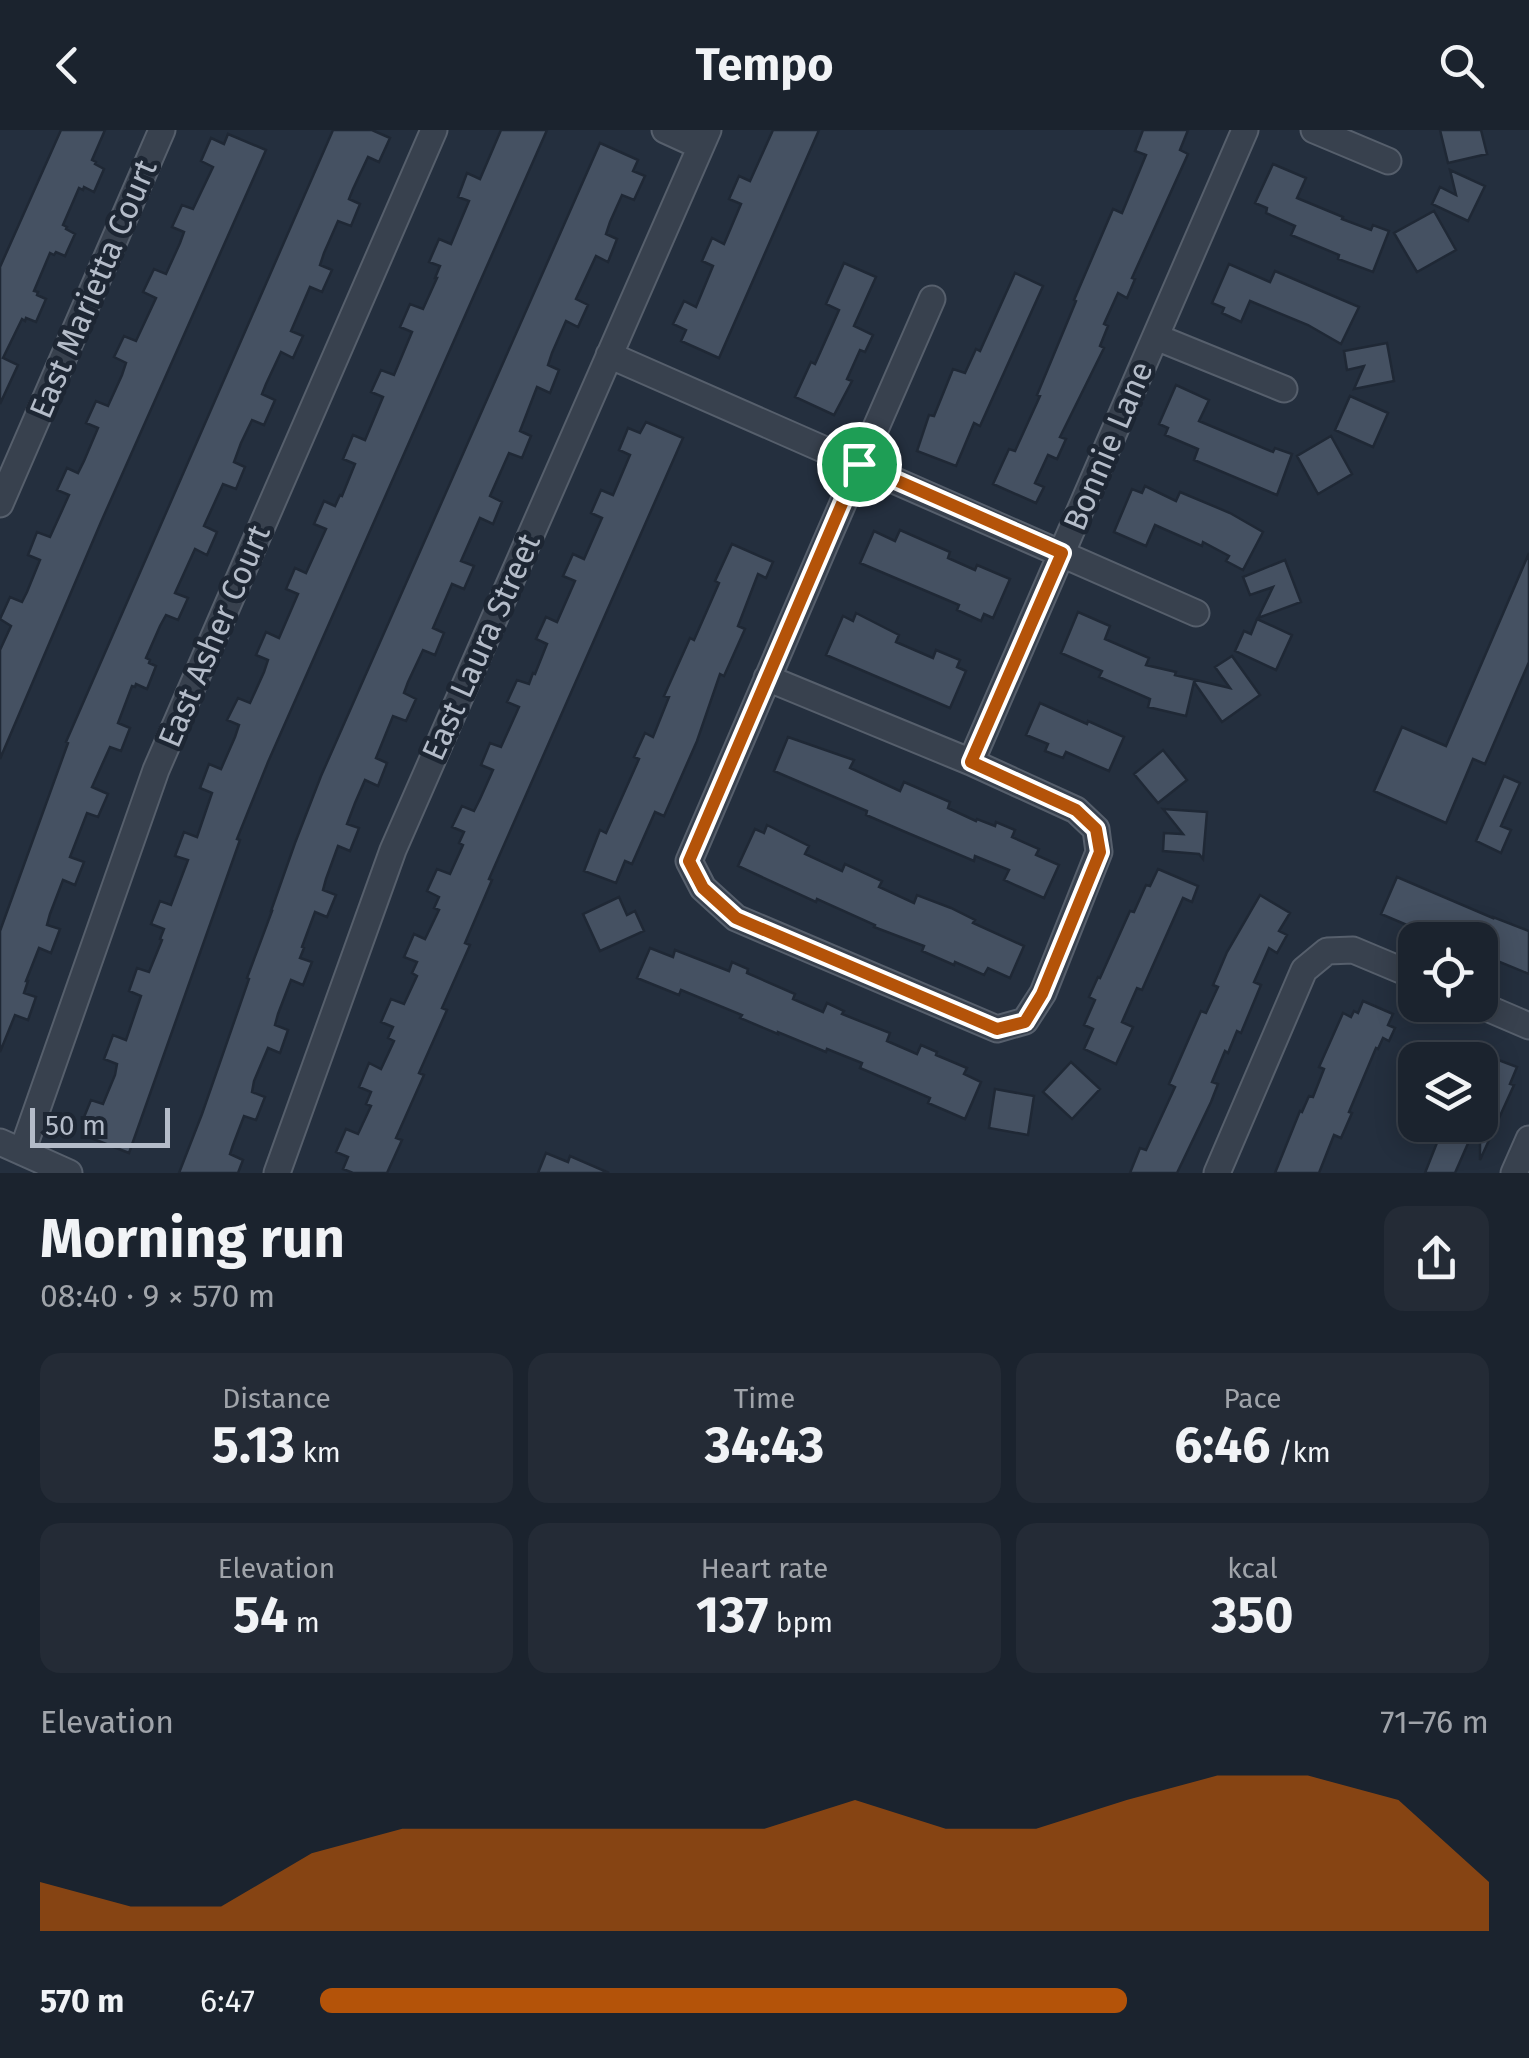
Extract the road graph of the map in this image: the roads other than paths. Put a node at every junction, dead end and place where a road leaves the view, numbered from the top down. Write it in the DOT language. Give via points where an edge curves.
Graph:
graph roads {
  1 [pos="162,130"];
  2 [pos="434,130"];
  3 [pos="665,130"];
  4 [pos="1246,130"];
  5 [pos="1314,130"];
  6 [pos="704,138"];
  7 [pos="1388,160"];
  8 [pos="932,299"];
  9 [pos="1156,336"];
  10 [pos="609,355"];
  11 [pos="1284,389"];
  12 [pos="859,464"];
  13 [pos="0,504"];
  14 [pos="1062,553"];
  15 [pos="1196,613"];
  16 [pos="768,678"];
  17 [pos="971,762"];
  18 [pos="1398,969"];
  19 [pos="1498,1012"];
  20 [pos="1529,1026"];
  21 [pos="1529,1139"];
  22 [pos="11,1147"];
  23 [pos="69,1173"];
  24 [pos="277,1173"];
  25 [pos="1217,1173"];
  26 [pos="1514,1173"];
  1 -- 13 [label="street, East Marietta Court"];
  2 -- 22 [label="street, East Asher Court" via="156,770"];
  3 -- 6 [label="street"];
  4 -- 9 [label="street, Bonnie Lane"];
  5 -- 7 [label="street"];
  6 -- 10 [label="street, East Laura Street"];
  8 -- 12 [label="street"];
  9 -- 11 [label="street"];
  9 -- 14 [label="street, Bonnie Lane"];
  10 -- 12 [label="street"];
  10 -- 24 [label="street, East Laura Street" via="392,850"];
  12 -- 14 [label="street"];
  12 -- 16 [label="street"];
  14 -- 15 [label="street"];
  14 -- 17 [label="street, Bonnie Lane"];
  16 -- 17 [label="street"];
  16 -- 17 [label="street" via="689,861 703,888 736,918 997,1029 1025,1022 1042,994 1100,852 1096,829 1076,810"];
  18 -- 25 [label="street" via="1353,950 1327,950 1304,970"];
  19 -- 20 [label="street"];
  21 -- 26 [label="street"];
  22 -- 23 [label="street"];
}
